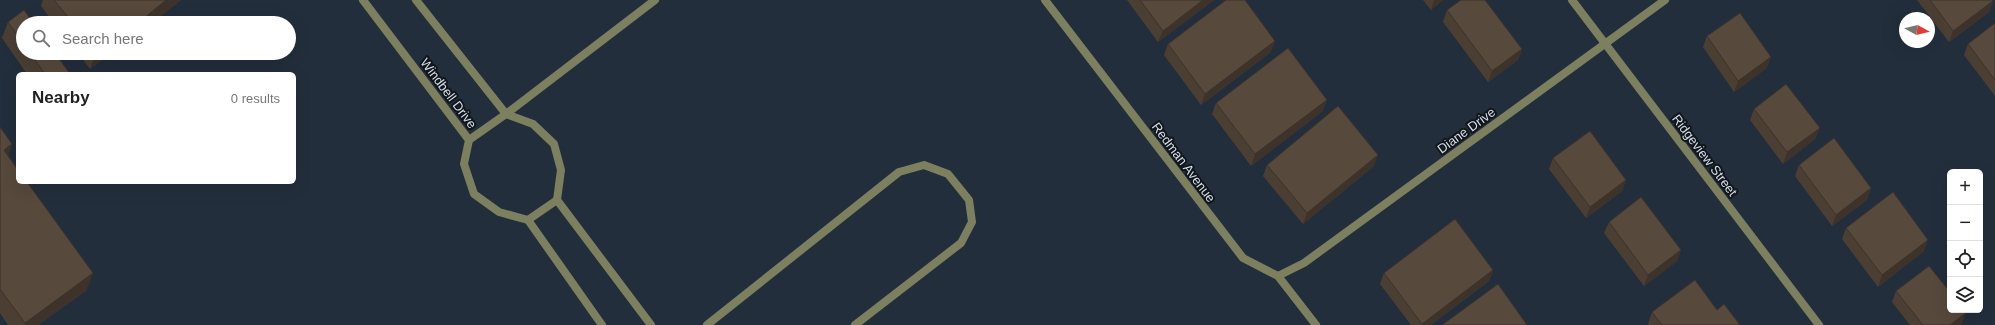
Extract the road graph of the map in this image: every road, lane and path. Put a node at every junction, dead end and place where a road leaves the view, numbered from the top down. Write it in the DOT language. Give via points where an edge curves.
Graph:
graph roads {
  1 [pos="363,0"];
  2 [pos="416,0"];
  3 [pos="655,0"];
  4 [pos="1045,0"];
  5 [pos="1572,0"];
  6 [pos="1665,0"];
  7 [pos="1604,43"];
  8 [pos="506,114"];
  9 [pos="469,140"];
  10 [pos="557,200"];
  11 [pos="528,220"];
  12 [pos="1278,276"];
  13 [pos="602,325"];
  14 [pos="650,325"];
  15 [pos="707,325"];
  16 [pos="855,325"];
  17 [pos="1316,325"];
  18 [pos="1819,325"];
  1 -- 9 [label="street, Windbell Drive"];
  2 -- 8 [label="street"];
  3 -- 8 [label="street"];
  4 -- 12 [label="street, Redman Avenue" via="1243,258"];
  5 -- 7 [label="street, Ridgeview Street"];
  6 -- 7 [label="street, Diane Drive"];
  7 -- 12 [label="street, Diane Drive" via="1304,263"];
  7 -- 18 [label="street, Ridgeview Street"];
  8 -- 9 [label="street"];
  8 -- 10 [label="street" via="533,124 554,144 561,170"];
  9 -- 11 [label="street, Windbell Drive" via="464,164 474,194 499,212"];
  10 -- 11 [label="street"];
  10 -- 14 [label="street"];
  11 -- 13 [label="street"];
  12 -- 17 [label="street, Redman Avenue"];
  15 -- 16 [label="street" via="899,172 924,165 948,174 969,200 972,222 961,242"];
}
